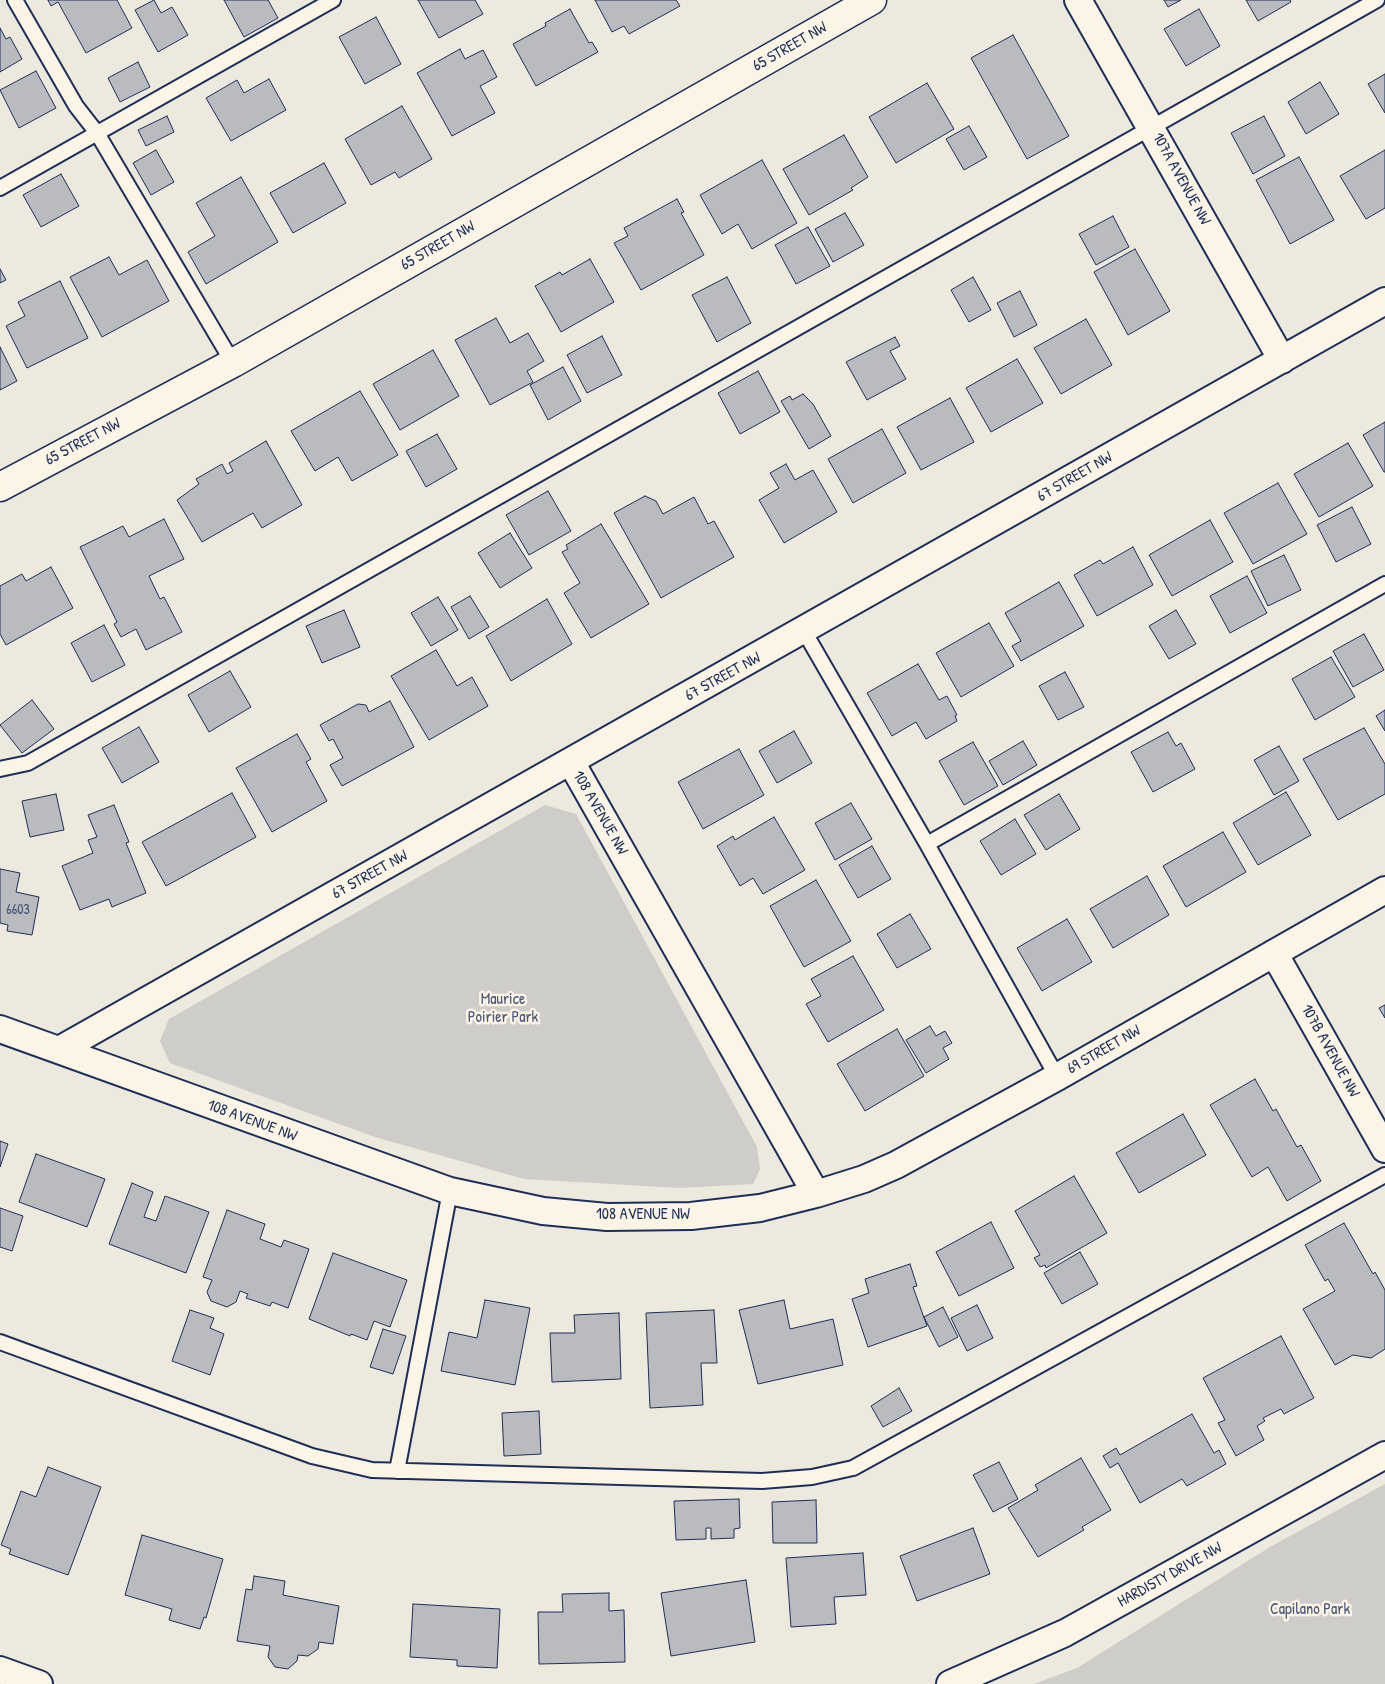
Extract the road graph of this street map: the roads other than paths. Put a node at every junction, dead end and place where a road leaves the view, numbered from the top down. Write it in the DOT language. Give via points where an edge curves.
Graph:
graph roads {
  1 [pos="15,0"];
  2 [pos="333,0"];
  3 [pos="872,0"];
  4 [pos="1078,0"];
  5 [pos="1377,0"];
  6 [pos="1152,127"];
  7 [pos="98,133"];
  8 [pos="0,188"];
  9 [pos="1385,300"];
  10 [pos="1282,360"];
  11 [pos="233,363"];
  12 [pos="0,486"];
  13 [pos="1385,584"];
  14 [pos="804,631"];
  15 [pos="571,762"];
  16 [pos="0,769"];
  17 [pos="927,844"];
  18 [pos="1385,890"];
  19 [pos="1274,952"];
  20 [pos="0,1029"];
  21 [pos="59,1050"];
  22 [pos="1056,1077"];
  23 [pos="1385,1149"];
  24 [pos="1385,1175"];
  25 [pos="450,1191"];
  26 [pos="816,1194"];
  27 [pos="0,1342"];
  28 [pos="1385,1455"];
  29 [pos="397,1471"];
  30 [pos="0,1670"];
  31 [pos="39,1684"];
  32 [pos="950,1684"];
  1 -- 7 [label="lane" via="76,106"];
  2 -- 7 [label="lane"];
  3 -- 11 [label="street, 65 STREET NW"];
  4 -- 6 [label="street, 107A AVENUE NW"];
  5 -- 6 [label="lane"];
  6 -- 10 [label="street, 107A AVENUE NW"];
  6 -- 16 [label="lane" via="28,763"];
  7 -- 8 [label="lane"];
  7 -- 11 [label="lane"];
  9 -- 10 [label="street, 67 STREET NW"];
  10 -- 14 [label="street, 67 STREET NW"];
  11 -- 12 [label="street, 65 STREET NW"];
  13 -- 17 [label="lane"];
  14 -- 15 [label="street, 67 STREET NW"];
  14 -- 17 [label="lane"];
  15 -- 21 [label="street, 67 STREET NW"];
  15 -- 26 [label="street, 108 AVENUE NW"];
  17 -- 22 [label="lane"];
  18 -- 19 [label="street, 69 STREET NW"];
  19 -- 22 [label="street, 69 STREET NW"];
  19 -- 23 [label="street, 107B AVENUE NW"];
  20 -- 21 [label="street, 108 AVENUE NW"];
  21 -- 25 [label="street, 108 AVENUE NW"];
  22 -- 26 [label="street, 69 STREET NW" via="896,1165"];
  24 -- 29 [label="lane" via="853,1468 812,1477 762,1481"];
  25 -- 26 [label="street, 108 AVENUE NW" via="543,1211 607,1217 701,1215 760,1208"];
  25 -- 29 [label="lane"];
  27 -- 29 [label="lane" via="312,1456 372,1470"];
  28 -- 32 [label="street, HARDISTY DRIVE NW" via="1066,1633"];
  30 -- 31 [label="street"];
}
